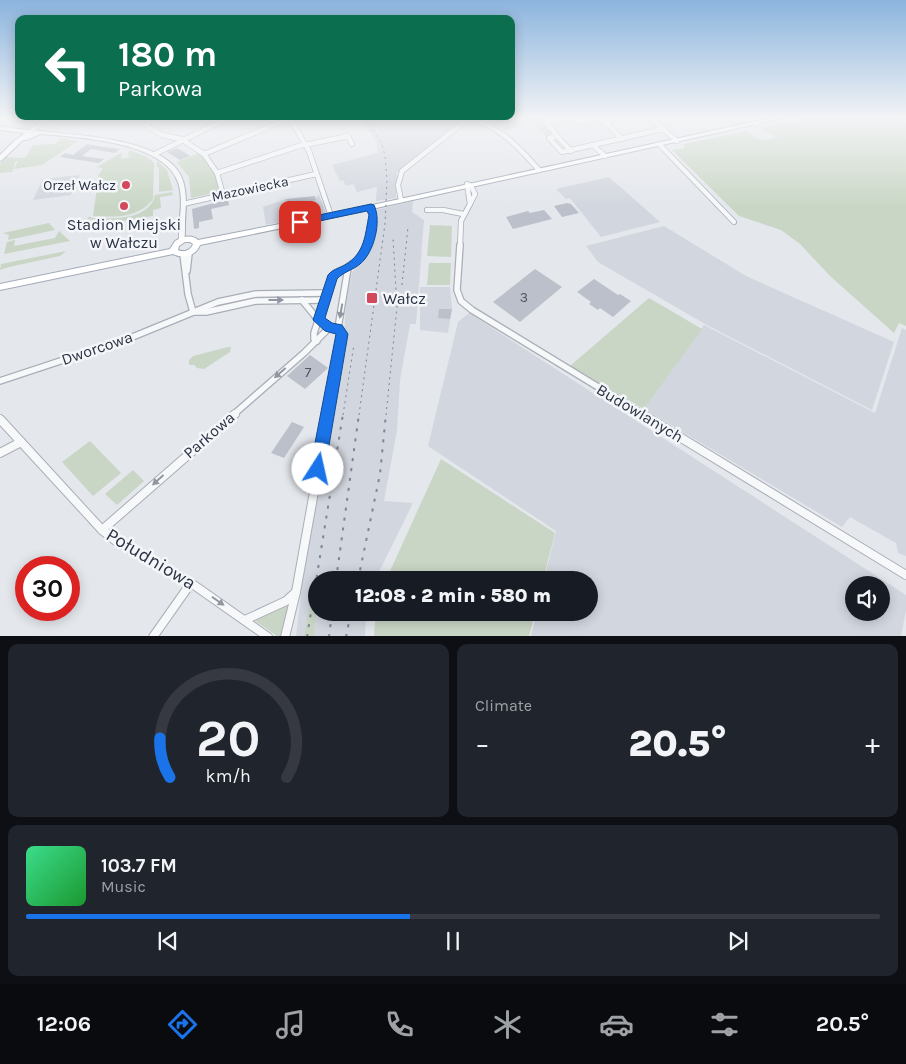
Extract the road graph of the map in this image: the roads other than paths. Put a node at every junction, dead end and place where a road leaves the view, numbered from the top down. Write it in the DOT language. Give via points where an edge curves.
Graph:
graph roads {
  1 [pos="11,148"];
  2 [pos="139,148"];
  3 [pos="168,148"];
  4 [pos="195,148"];
  5 [pos="219,148"];
  6 [pos="294,148"];
  7 [pos="306,148"];
  8 [pos="432,148"];
  9 [pos="519,148"];
  10 [pos="558,148"];
  11 [pos="568,148"];
  12 [pos="586,148"];
  13 [pos="596,148"];
  14 [pos="644,148"];
  15 [pos="663,148"];
  16 [pos="571,151"];
  17 [pos="155,154"];
  18 [pos="204,154"];
  19 [pos="604,156"];
  20 [pos="0,158"];
  21 [pos="539,170"];
  22 [pos="217,173"];
  23 [pos="316,174"];
  24 [pos="468,187"];
  25 [pos="224,195"];
  26 [pos="404,200"];
  27 [pos="183,204"];
  28 [pos="371,207"];
  29 [pos="426,210"];
  30 [pos="464,214"];
  31 [pos="331,216"];
  32 [pos="734,222"];
  33 [pos="185,240"];
  34 [pos="214,241"];
  35 [pos="197,244"];
  36 [pos="174,249"];
  37 [pos="186,253"];
  38 [pos="348,268"];
  39 [pos="0,287"];
  40 [pos="325,293"];
  41 [pos="256,294"];
  42 [pos="302,300"];
  43 [pos="324,300"];
  44 [pos="255,301"];
  45 [pos="193,312"];
  46 [pos="319,320"];
  47 [pos="329,328"];
  48 [pos="338,328"];
  49 [pos="317,341"];
  50 [pos="0,381"];
  51 [pos="0,419"];
  52 [pos="21,442"];
  53 [pos="0,453"];
  54 [pos="102,530"];
  55 [pos="906,575"];
  56 [pos="191,582"];
  57 [pos="296,592"];
  58 [pos="245,620"];
  59 [pos="153,636"];
  60 [pos="268,636"];
  61 [pos="285,636"];
  1 -- 20 [label="main road"];
  2 -- 17 [label="street"];
  3 -- 17 [label="street"];
  4 -- 18 [label="street"];
  5 -- 18 [label="street"];
  6 -- 22 [label="street"];
  7 -- 23 [label="street"];
  8 -- 26 [label="street" via="402,171 399,195"];
  9 -- 21 [label="street"];
  10 -- 16 [label="street" via="562,152"];
  11 -- 16 [label="street"];
  12 -- 16 [label="street"];
  13 -- 19 [label="street"];
  14 -- 19 [label="main road"];
  15 -- 32 [label="street"];
  17 -- 27 [label="street" via="175,168 181,182"];
  18 -- 22 [label="street"];
  19 -- 21 [label="main road"];
  21 -- 24 [label="main road"];
  22 -- 25 [label="street"];
  23 -- 25 [label="street, Mazowiecka"];
  23 -- 31 [label="street"];
  24 -- 26 [label="main road"];
  24 -- 26 [label="main road"];
  24 -- 30 [label="street, Budowlanych" via="470,205"];
  25 -- 27 [label="street, Mazowiecka"];
  26 -- 28 [label="main road"];
  27 -- 33 [label="street"];
  28 -- 31 [label="main road"];
  28 -- 38 [label="street" via="373,217 369,245"];
  29 -- 30 [label="street"];
  30 -- 55 [label="street, Budowlanych" via="457,290 462,301 472,310"];
  31 -- 34 [label="main road"];
  33 -- 35 [label="main road"];
  33 -- 36 [label="main road"];
  34 -- 35 [label="main road"];
  35 -- 37 [label="main road"];
  36 -- 37 [label="main road"];
  36 -- 39 [label="main road"];
  37 -- 45 [label="street"];
  38 -- 40 [label="street" via="335,273"];
  38 -- 48 [label="street, one-way"];
  40 -- 41 [label="street, Dworcowa"];
  40 -- 43 [label="street"];
  41 -- 44 [label="street"];
  41 -- 45 [label="street, Dworcowa" via="218,302"];
  42 -- 43 [label="street, Dworcowa"];
  44 -- 42 [label="street, Dworcowa, one-way"];
  42 -- 46 [label="street"];
  43 -- 46 [label="street"];
  44 -- 45 [label="street, Dworcowa" via="203,313"];
  45 -- 50 [label="street, Dworcowa" via="130,338"];
  46 -- 47 [label="street"];
  46 -- 49 [label="street" via="314,333"];
  47 -- 48 [label="street"];
  47 -- 49 [label="street, Parkowa"];
  48 -- 57 [label="street" via="342,334"];
  49 -- 54 [label="street, Parkowa, one-way"];
  51 -- 52 [label="street, Południowa"];
  52 -- 53 [label="street"];
  52 -- 54 [label="street, Południowa"];
  54 -- 56 [label="street, Południowa"];
  56 -- 58 [label="street, Południowa, one-way"];
  56 -- 59 [label="street"];
  57 -- 58 [label="street" via="286,601"];
  57 -- 61 [label="street"];
  58 -- 60 [label="street, Południowa"];
}
